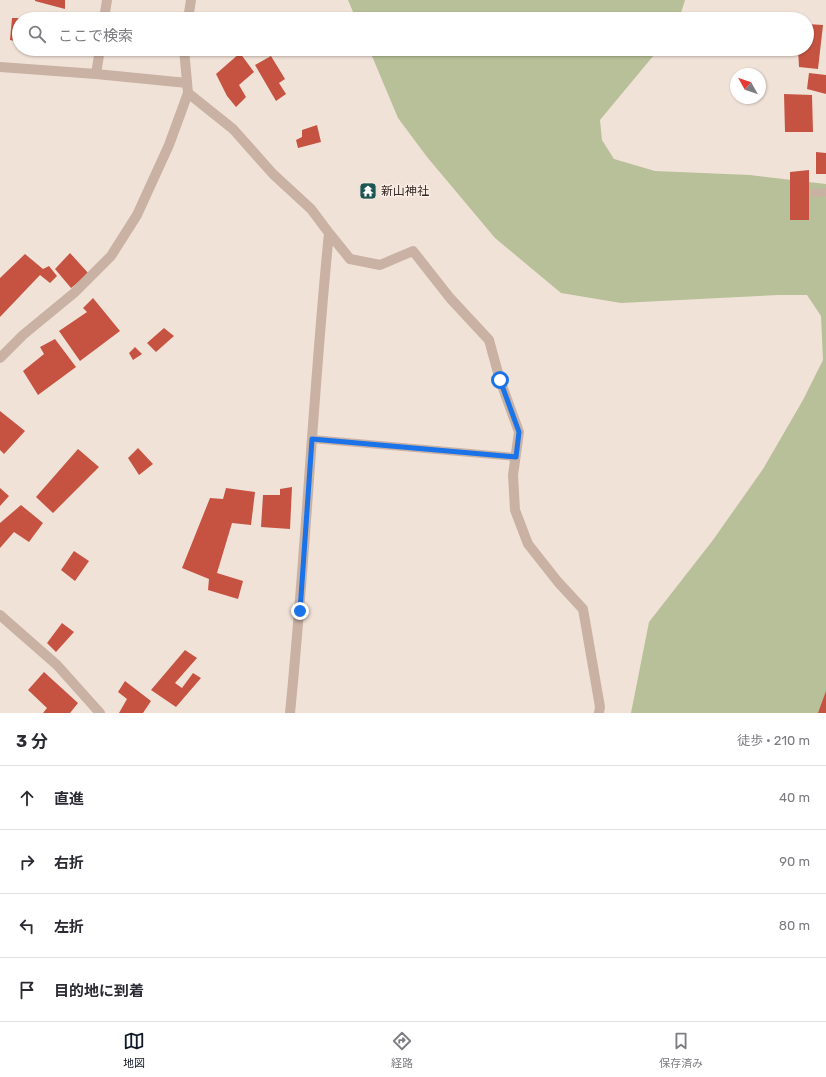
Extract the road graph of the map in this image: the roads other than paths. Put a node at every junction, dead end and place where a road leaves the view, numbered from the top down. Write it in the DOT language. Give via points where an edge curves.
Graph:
graph roads {
  1 [pos="107,0"];
  2 [pos="191,0"];
  3 [pos="105,12"];
  4 [pos="189,12"];
  5 [pos="99,56"];
  6 [pos="185,56"];
  7 [pos="0,67"];
  8 [pos="96,74"];
  9 [pos="187,83"];
  10 [pos="188,93"];
  11 [pos="826,192"];
  12 [pos="814,193"];
  13 [pos="329,233"];
  14 [pos="0,358"];
  15 [pos="312,439"];
  16 [pos="516,457"];
  17 [pos="0,615"];
  18 [pos="100,713"];
  19 [pos="290,713"];
  20 [pos="599,713"];
  1 -- 3 [label="street"];
  2 -- 4 [label="street"];
  5 -- 8 [label="street"];
  6 -- 9 [label="street"];
  7 -- 8 [label="street"];
  8 -- 9 [label="street"];
  9 -- 10 [label="street"];
  10 -- 13 [label="street" via="234,129 273,174 311,209"];
  10 -- 14 [label="street" via="169,145 137,215 111,256 74,293 23,335"];
  11 -- 12 [label="lane"];
  13 -- 15 [label="street"];
  13 -- 16 [label="street" via="350,259 380,265 413,251 450,298 489,340 519,432"];
  15 -- 16 [label="lane"];
  15 -- 19 [label="street"];
  16 -- 20 [label="street" via="515,510 528,544 583,609"];
  17 -- 18 [label="street" via="57,665"];
}
